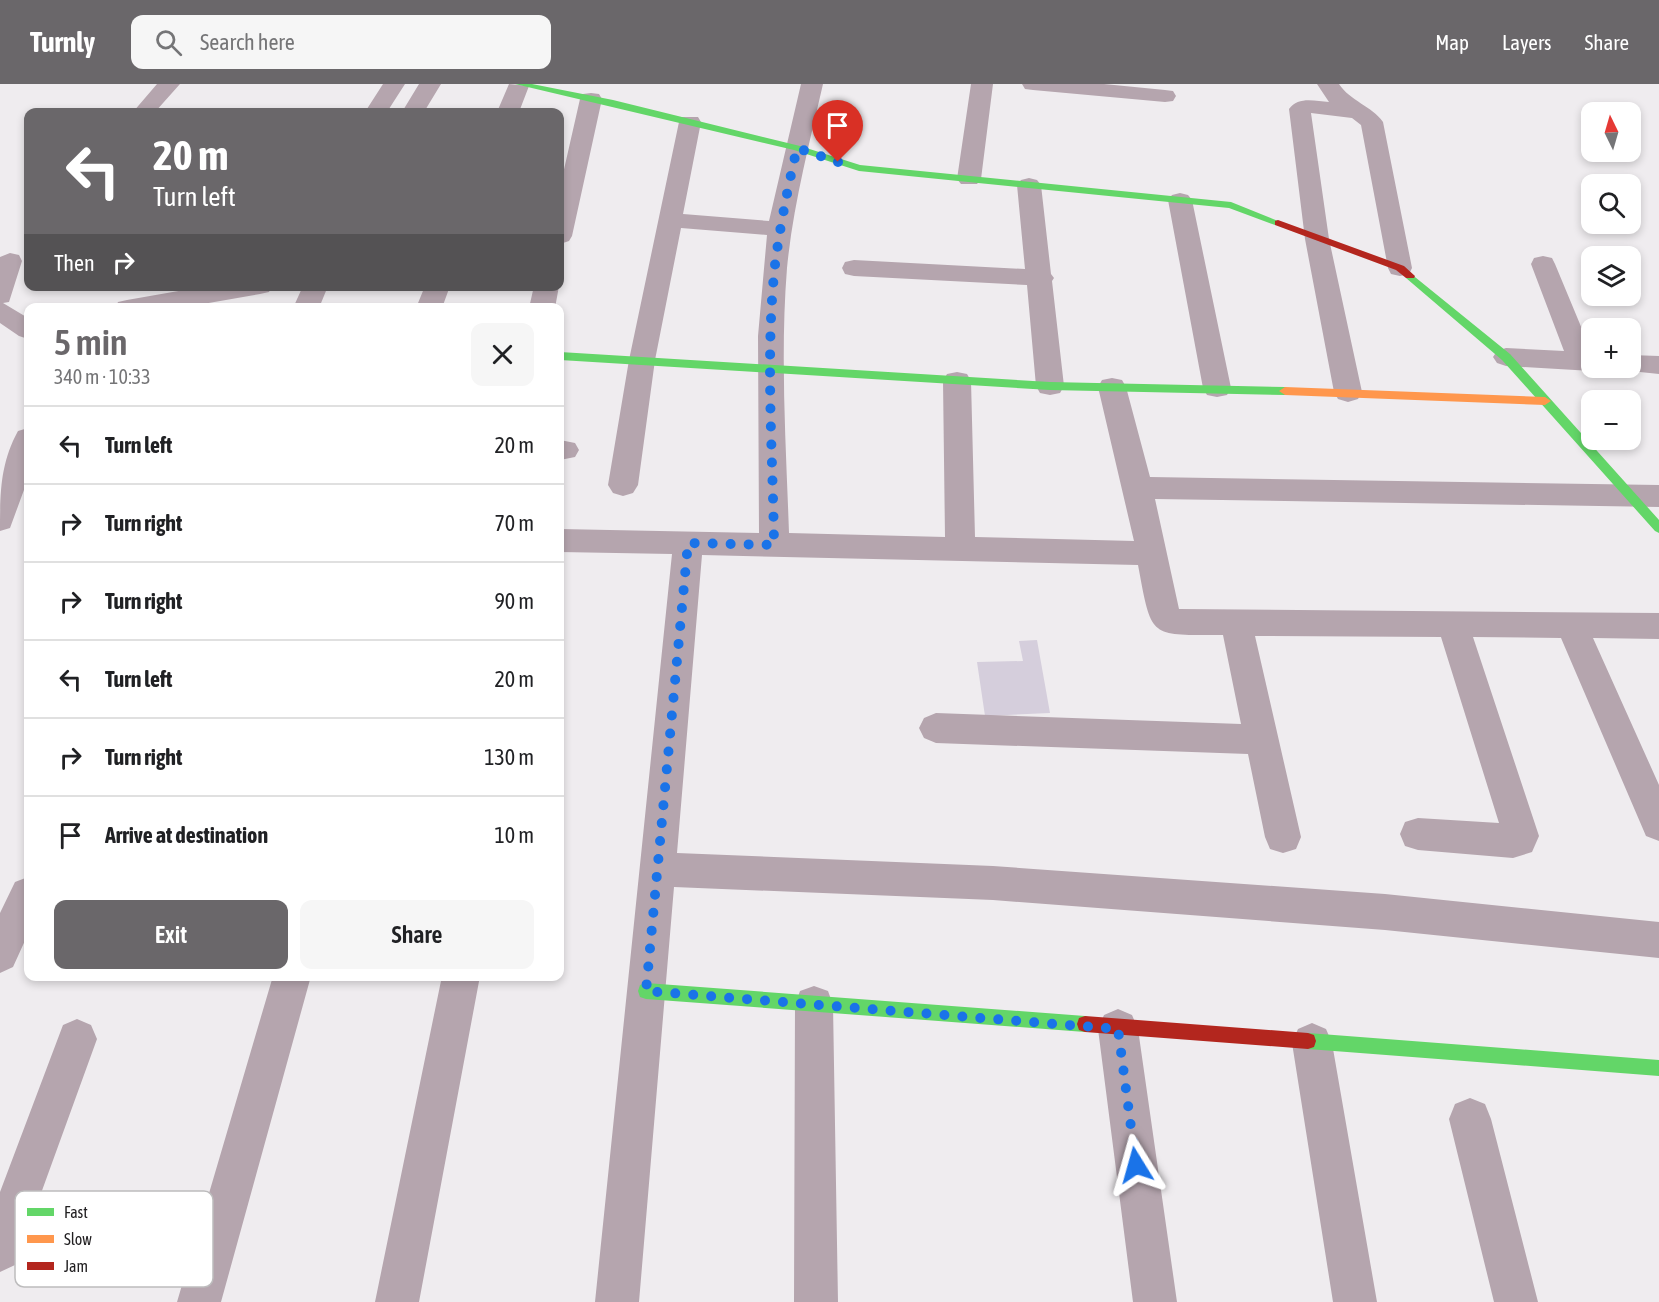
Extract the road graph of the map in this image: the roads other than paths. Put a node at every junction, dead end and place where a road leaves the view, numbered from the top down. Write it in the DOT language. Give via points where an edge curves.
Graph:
graph roads {
  1 [pos="169,84"];
  2 [pos="394,84"];
  3 [pos="430,84"];
  4 [pos="812,84"];
  5 [pos="982,84"];
  6 [pos="1033,84"];
  7 [pos="1328,84"];
  8 [pos="519,85"];
  9 [pos="1165,96"];
  10 [pos="591,99"];
  11 [pos="148,108"];
  12 [pos="379,108"];
  13 [pos="415,108"];
  14 [pos="510,108"];
  15 [pos="1361,112"];
  16 [pos="690,122"];
  17 [pos="797,148"];
  18 [pos="969,179"];
  19 [pos="1029,185"];
  20 [pos="1180,200"];
  21 [pos="564,218"];
  22 [pos="671,220"];
  23 [pos="780,229"];
  24 [pos="1317,239"];
  25 [pos="24,246"];
  26 [pos="5,261"];
  27 [pos="1543,264"];
  28 [pos="854,268"];
  29 [pos="1400,268"];
  30 [pos="1041,278"];
  31 [pos="236,291"];
  32 [pos="0,296"];
  33 [pos="179,303"];
  34 [pos="0,311"];
  35 [pos="24,327"];
  36 [pos="1581,350"];
  37 [pos="564,356"];
  38 [pos="1506,357"];
  39 [pos="642,360"];
  40 [pos="1581,361"];
  41 [pos="1641,364"];
  42 [pos="1659,365"];
  43 [pos="772,371"];
  44 [pos="957,381"];
  45 [pos="1050,386"];
  46 [pos="1112,387"];
  47 [pos="1216,388"];
  48 [pos="1348,392"];
  49 [pos="1545,400"];
  50 [pos="24,450"];
  51 [pos="623,485"];
  52 [pos="1138,488"];
  53 [pos="1628,495"];
  54 [pos="1659,496"];
  55 [pos="0,520"];
  56 [pos="1659,528"];
  57 [pos="564,540"];
  58 [pos="688,543"];
  59 [pos="774,545"];
  60 [pos="960,548"];
  61 [pos="1151,553"];
  62 [pos="1236,623"];
  63 [pos="1453,625"];
  64 [pos="1571,625"];
  65 [pos="1659,626"];
  66 [pos="936,728"];
  67 [pos="1262,740"];
  68 [pos="1659,825"];
  69 [pos="1418,834"];
  70 [pos="1283,837"];
  71 [pos="657,869"];
  72 [pos="24,903"];
  73 [pos="1659,940"];
  74 [pos="0,954"];
  75 [pos="291,981"];
  76 [pos="460,981"];
  77 [pos="646,991"];
  78 [pos="814,1005"];
  79 [pos="1118,1029"];
  80 [pos="76,1039"];
  81 [pos="1312,1043"];
  82 [pos="1659,1068"];
  83 [pos="1470,1119"];
  84 [pos="21,1191"];
  85 [pos="15,1208"];
  86 [pos="0,1250"];
  87 [pos="213,1253"];
  88 [pos="203,1287"];
  89 [pos="199,1302"];
  90 [pos="397,1302"];
  91 [pos="617,1302"];
  92 [pos="816,1302"];
  93 [pos="1155,1302"];
  94 [pos="1355,1302"];
  95 [pos="1516,1302"];
  1 -- 11 [label="street"];
  2 -- 12 [label="street"];
  3 -- 13 [label="street"];
  4 -- 17 [label="street"];
  5 -- 18 [label="street"];
  6 -- 9 [label="street"];
  7 -- 15 [label="street" via="1333,94"];
  8 -- 10 [label="street"];
  8 -- 14 [label="street"];
  10 -- 16 [label="street"];
  10 -- 21 [label="street"];
  15 -- 24 [label="street" via="1306,106 1300,110"];
  15 -- 29 [label="street" via="1372,122"];
  16 -- 17 [label="street"];
  16 -- 22 [label="street"];
  17 -- 18 [label="street" via="859,168"];
  17 -- 23 [label="street"];
  18 -- 19 [label="street"];
  19 -- 20 [label="street"];
  19 -- 30 [label="street"];
  20 -- 24 [label="street" via="1231,205"];
  20 -- 47 [label="street"];
  22 -- 23 [label="street"];
  22 -- 39 [label="street"];
  23 -- 43 [label="street"];
  24 -- 29 [label="street"];
  24 -- 48 [label="street"];
  25 -- 26 [label="street"];
  26 -- 32 [label="street"];
  27 -- 36 [label="street"];
  28 -- 30 [label="street"];
  29 -- 38 [label="street"];
  30 -- 45 [label="street"];
  31 -- 33 [label="street"];
  34 -- 35 [label="street"];
  37 -- 39 [label="street"];
  38 -- 40 [label="street"];
  38 -- 49 [label="street"];
  39 -- 43 [label="street"];
  39 -- 51 [label="street"];
  41 -- 42 [label="street"];
  43 -- 44 [label="street"];
  43 -- 59 [label="street"];
  44 -- 45 [label="street"];
  44 -- 60 [label="street"];
  45 -- 46 [label="street"];
  46 -- 47 [label="street"];
  46 -- 52 [label="street"];
  47 -- 48 [label="street"];
  48 -- 49 [label="street"];
  49 -- 53 [label="street"];
  50 -- 55 [label="street"];
  52 -- 53 [label="street"];
  52 -- 61 [label="street"];
  53 -- 54 [label="street"];
  53 -- 56 [label="street"];
  57 -- 58 [label="street"];
  58 -- 59 [label="street"];
  58 -- 71 [label="street"];
  59 -- 60 [label="street"];
  60 -- 61 [label="street"];
  61 -- 62 [label="street" via="1167,620"];
  62 -- 63 [label="street"];
  62 -- 67 [label="street"];
  63 -- 64 [label="street"];
  63 -- 69 [label="street" via="1521,836 1513,841"];
  64 -- 65 [label="street"];
  64 -- 68 [label="street"];
  66 -- 67 [label="street"];
  67 -- 70 [label="street"];
  71 -- 73 [label="street" via="993,883 1385,912"];
  71 -- 77 [label="street"];
  72 -- 74 [label="street"];
  75 -- 87 [label="street"];
  76 -- 90 [label="street"];
  77 -- 78 [label="street"];
  77 -- 91 [label="street"];
  78 -- 79 [label="street"];
  78 -- 92 [label="street"];
  79 -- 81 [label="street"];
  79 -- 93 [label="street"];
  80 -- 84 [label="street"];
  81 -- 82 [label="street"];
  81 -- 94 [label="street"];
  83 -- 95 [label="street"];
  85 -- 86 [label="street"];
  88 -- 89 [label="street"];
}
